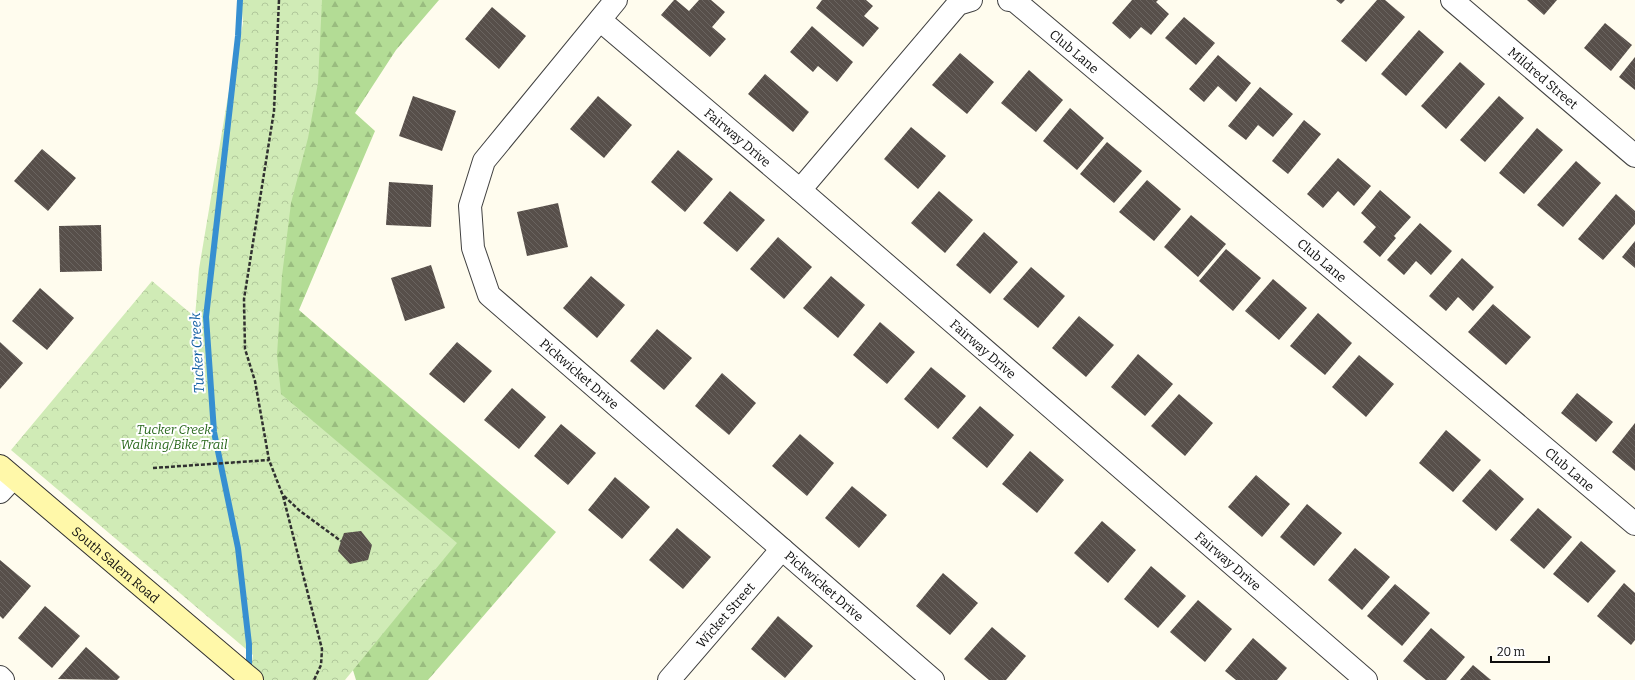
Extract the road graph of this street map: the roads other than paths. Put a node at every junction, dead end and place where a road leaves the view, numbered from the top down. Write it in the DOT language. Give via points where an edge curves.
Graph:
graph roads {
  1 [pos="616,0"];
  2 [pos="971,0"];
  3 [pos="1009,0"];
  4 [pos="1452,0"];
  5 [pos="600,20"];
  6 [pos="1635,156"];
  7 [pos="800,190"];
  8 [pos="4,479"];
  9 [pos="1635,524"];
  10 [pos="782,549"];
  11 [pos="0,677"];
  12 [pos="3,680"];
  13 [pos="252,680"];
  14 [pos="670,680"];
  15 [pos="933,680"];
  16 [pos="1366,680"];
  1 -- 5 [label="street, Pickwicket Drive"];
  2 -- 7 [label="street" via="958,4"];
  3 -- 9 [label="street, Club Lane" via="1027,11"];
  4 -- 6 [label="street, Mildred Street"];
  5 -- 7 [label="street, Fairway Drive"];
  5 -- 10 [label="street, Pickwicket Drive" via="484,161 470,206 473,248 489,295"];
  7 -- 16 [label="street, Fairway Drive"];
  8 -- 13 [label="main road, South Salem Road"];
  10 -- 14 [label="street, Wicket Street"];
  10 -- 15 [label="street, Pickwicket Drive"];
  11 -- 12 [label="street"];
}
